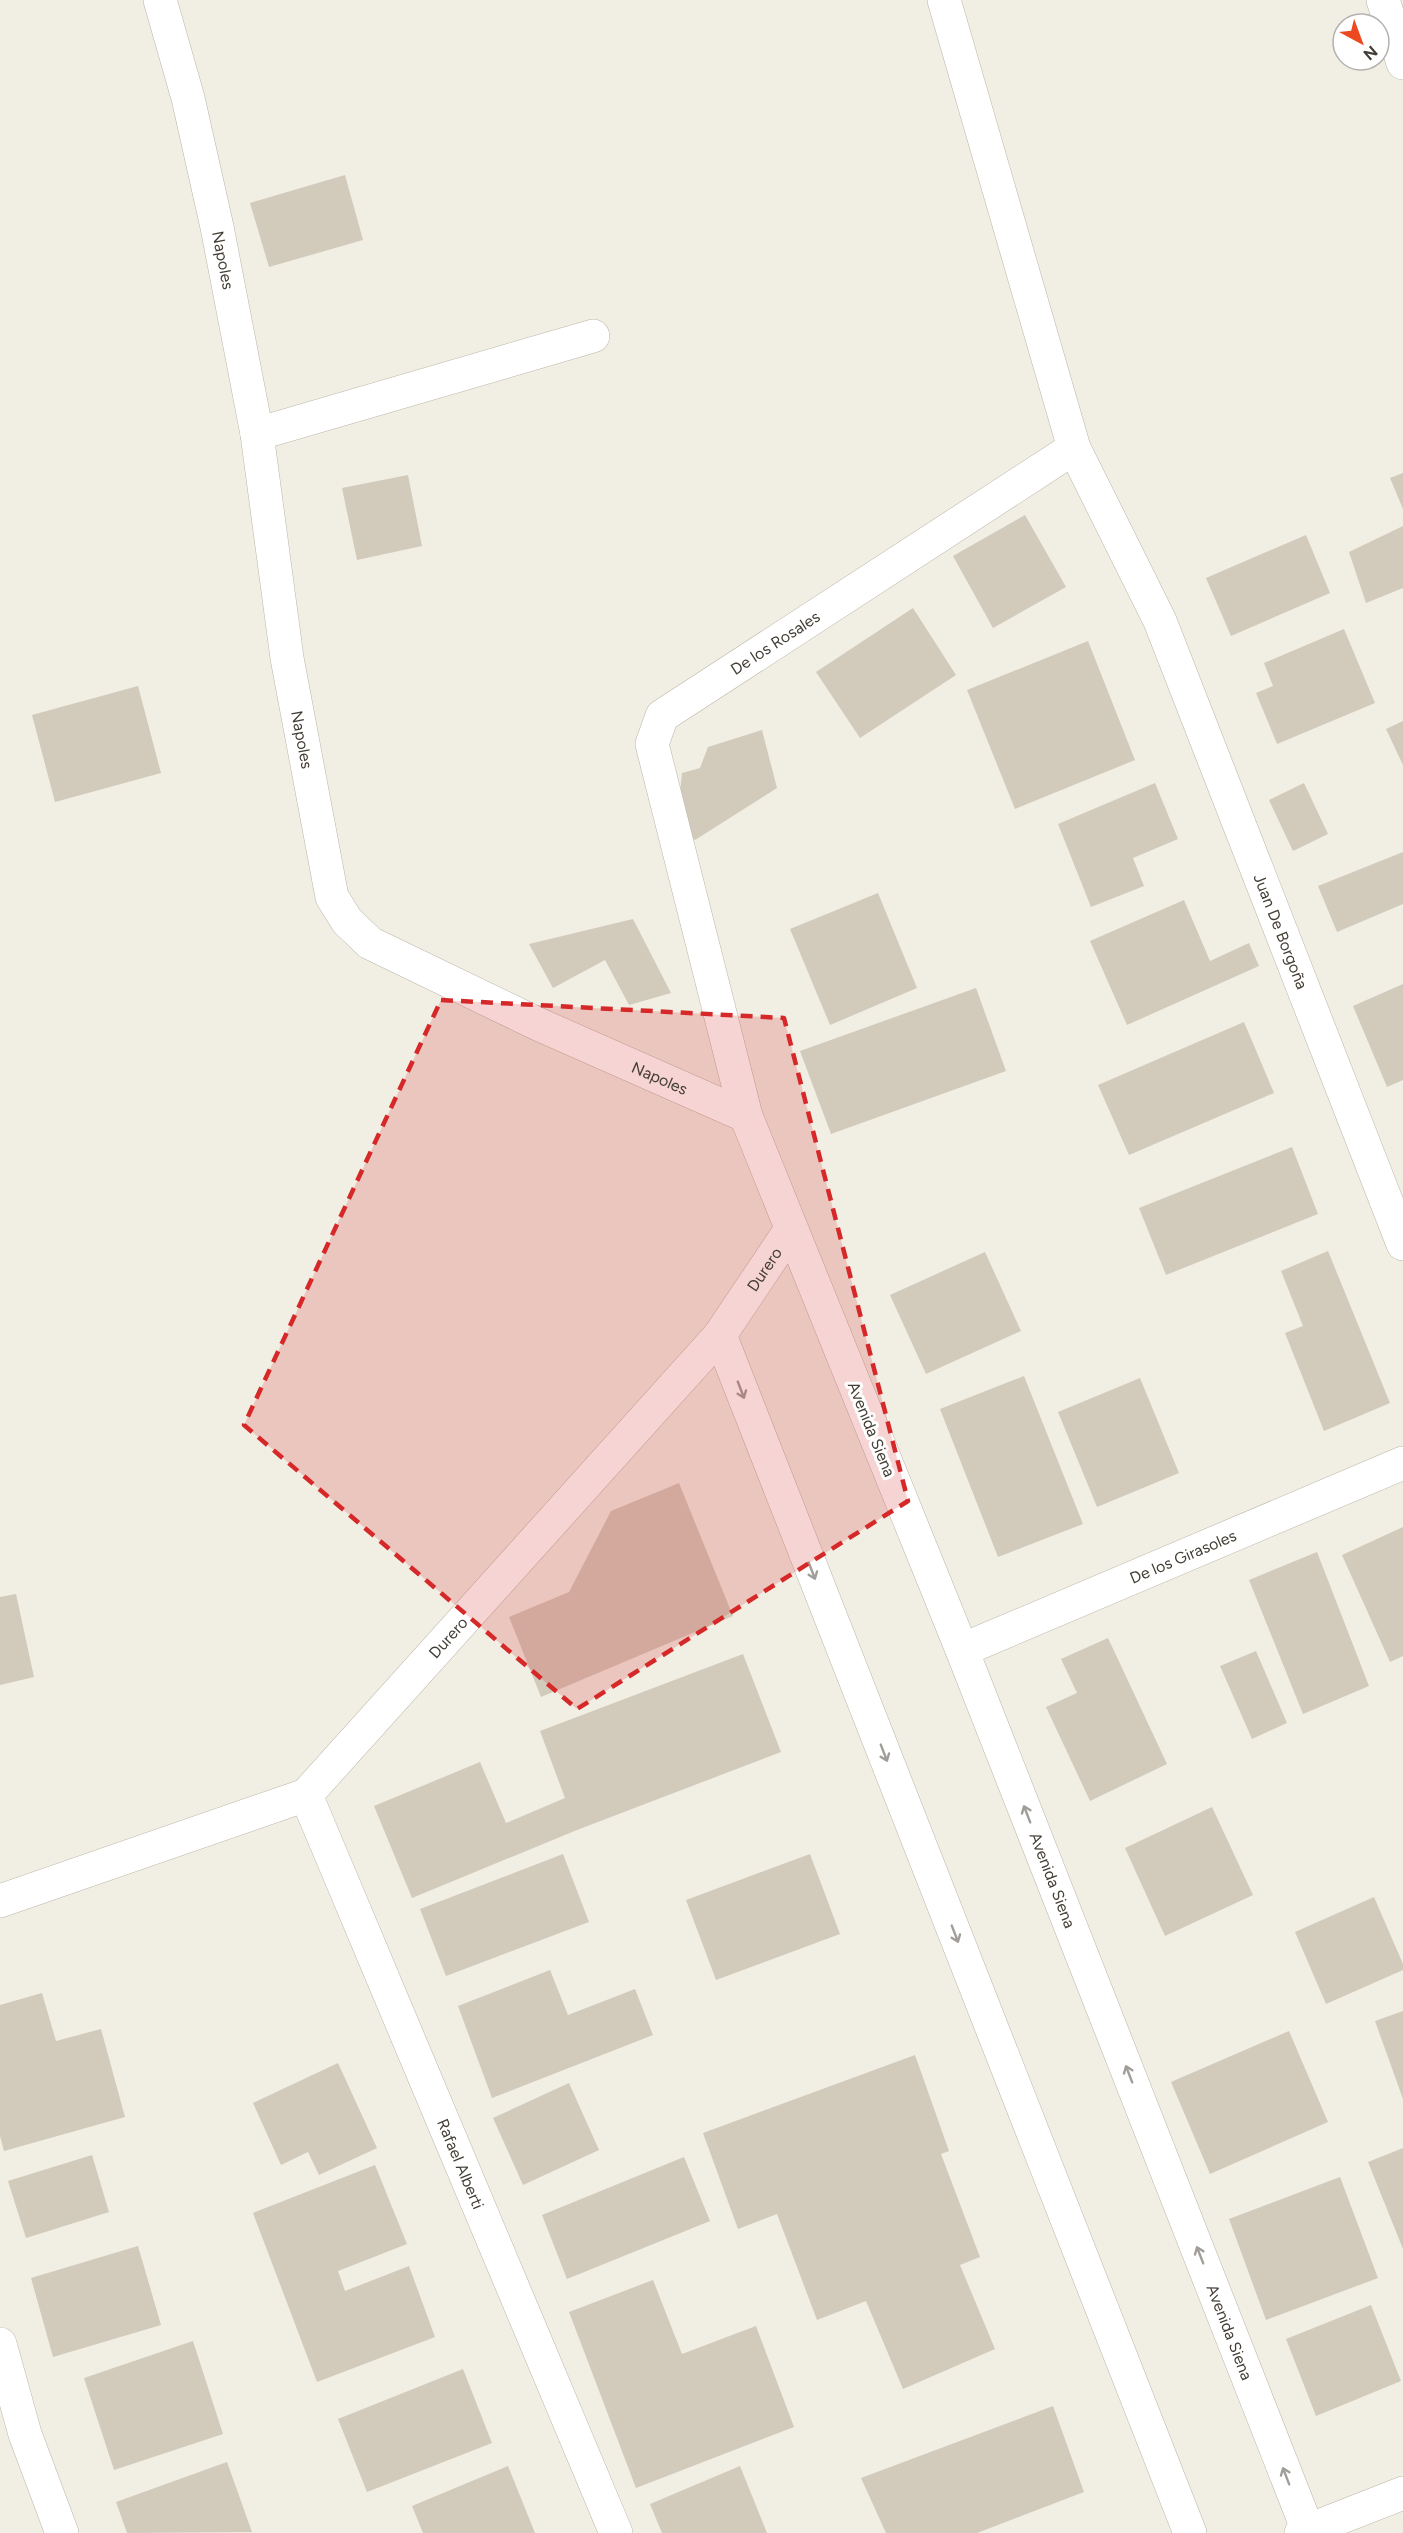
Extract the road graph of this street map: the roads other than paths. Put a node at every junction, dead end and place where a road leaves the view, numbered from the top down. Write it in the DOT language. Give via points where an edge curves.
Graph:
graph roads {
  1 [pos="160,0"];
  2 [pos="944,0"];
  3 [pos="1383,0"];
  4 [pos="1403,63"];
  5 [pos="593,336"];
  6 [pos="257,434"];
  7 [pos="1074,448"];
  8 [pos="746,1116"];
  9 [pos="791,1229"];
  10 [pos="1403,1244"];
  11 [pos="720,1335"];
  12 [pos="1403,1463"];
  13 [pos="962,1650"];
  14 [pos="306,1795"];
  15 [pos="0,1901"];
  16 [pos="0,2344"];
  17 [pos="13,2437"];
  18 [pos="1403,2493"];
  19 [pos="1306,2532"];
  20 [pos="62,2533"];
  21 [pos="615,2533"];
  22 [pos="1190,2533"];
  1 -- 6 [label="street, Napoles" via="188,98"];
  2 -- 7 [label="street"];
  3 -- 4 [label="street"];
  5 -- 6 [label="street"];
  6 -- 8 [label="street, Napoles" via="289,670 332,897 347,921 370,943 540,1025"];
  7 -- 8 [label="street, De los Rosales" via="662,716 652,744"];
  7 -- 10 [label="street, Juan De Borgoña" via="1160,621"];
  8 -- 9 [label="street"];
  9 -- 11 [label="street, Durero"];
  9 -- 13 [label="street, Avenida Siena"];
  11 -- 14 [label="street, Durero"];
  11 -- 22 [label="street, one-way"];
  12 -- 13 [label="street, De los Girasoles"];
  19 -- 13 [label="street, Avenida Siena, one-way"];
  14 -- 15 [label="street, Durero"];
  14 -- 21 [label="street, Rafael Alberti"];
  16 -- 17 [label="street"];
  17 -- 20 [label="street"];
  18 -- 19 [label="street"];
}
